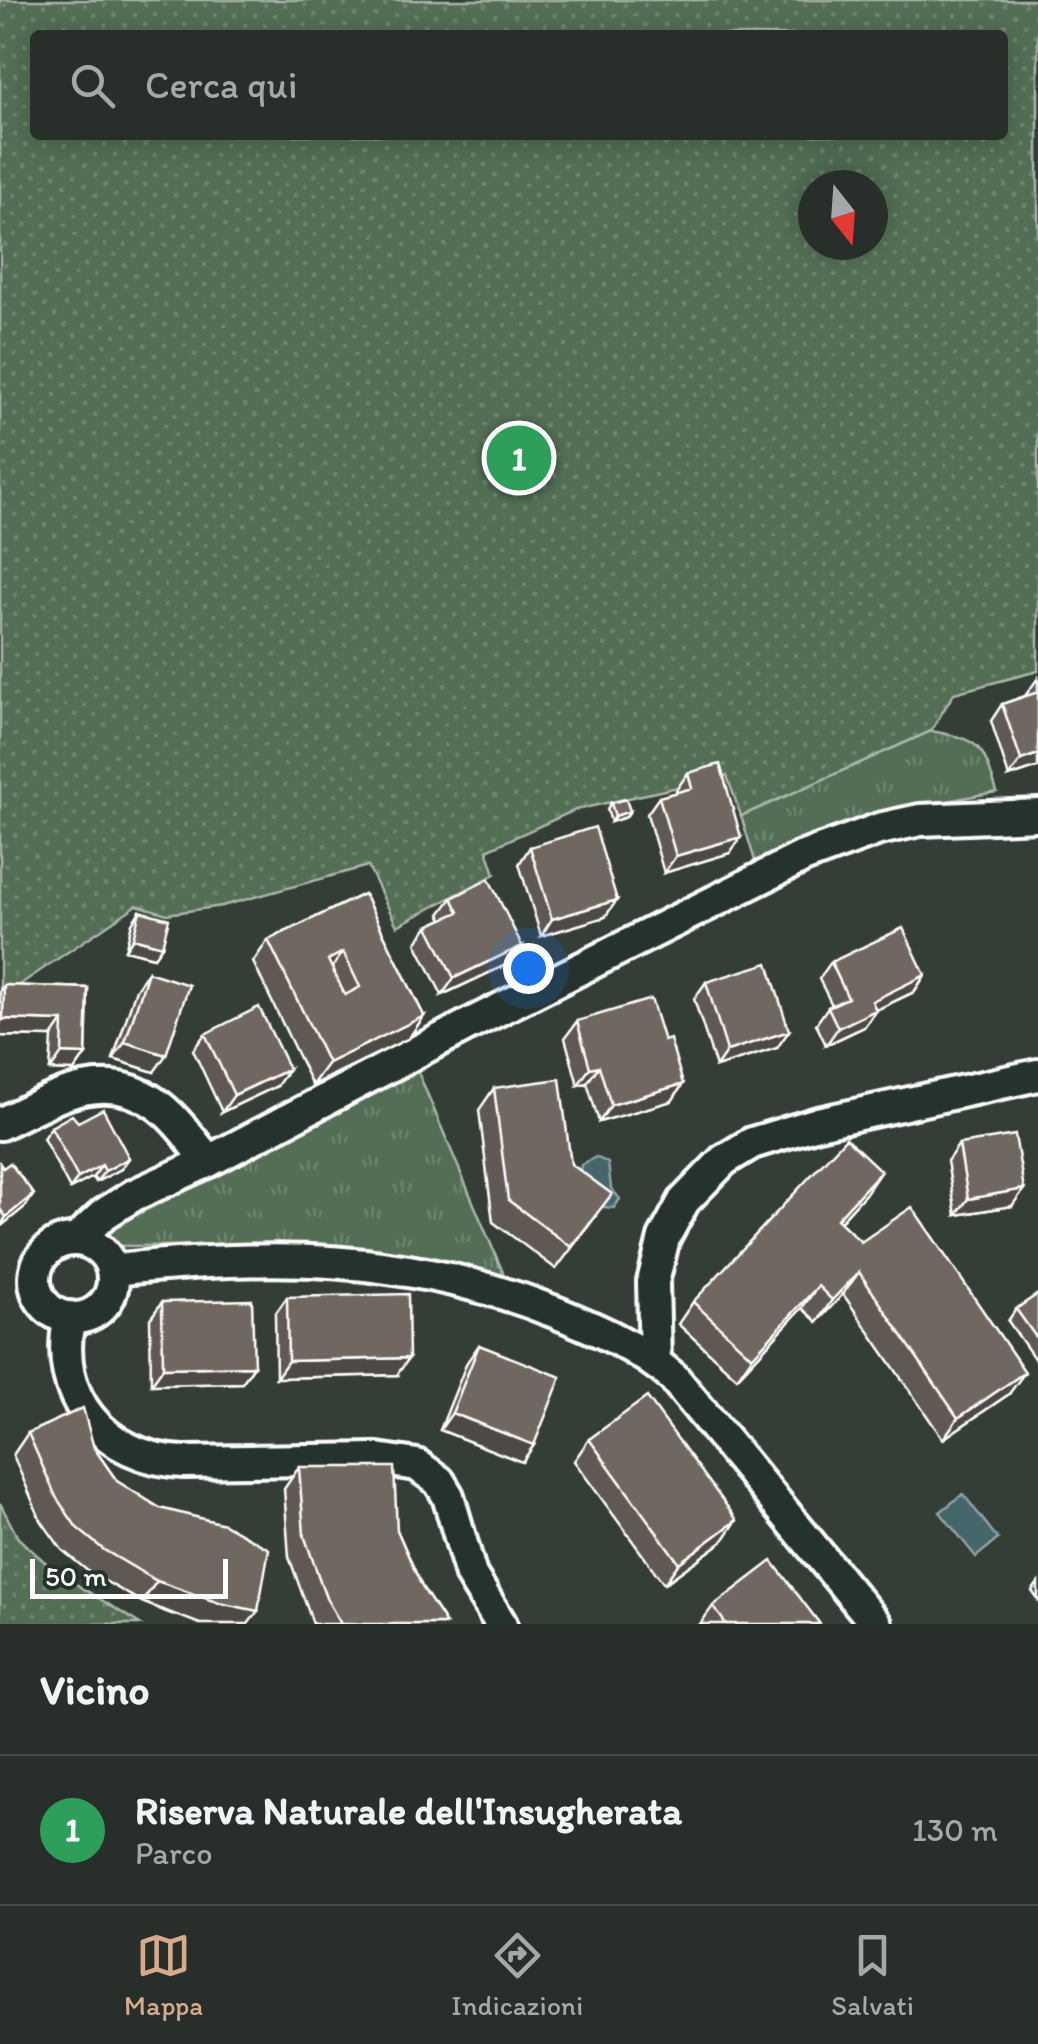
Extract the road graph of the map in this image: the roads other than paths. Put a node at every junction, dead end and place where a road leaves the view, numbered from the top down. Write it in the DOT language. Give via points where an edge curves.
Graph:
graph roads {
  1 [pos="1038,815"];
  2 [pos="1038,1075"];
  3 [pos="0,1124"];
  4 [pos="209,1161"];
  5 [pos="76,1240"];
  6 [pos="113,1270"];
  7 [pos="70,1318"];
  8 [pos="655,1362"];
  9 [pos="502,1624"];
  10 [pos="876,1624"];
  1 -- 4 [label="street" via="920,820 840,842"];
  2 -- 8 [label="street" via="818,1123 752,1143 724,1160 700,1181 664,1238 654,1282"];
  3 -- 4 [label="street" via="66,1092 113,1085 157,1104"];
  4 -- 5 [label="street" via="122,1202"];
  5 -- 6 [label="street" via="100,1248"];
  5 -- 7 [label="street" via="51,1247 36,1269 46,1306"];
  6 -- 7 [label="street" via="104,1305"];
  6 -- 8 [label="street" via="257,1258 400,1269 526,1301"];
  7 -- 9 [label="street" via="64,1357 74,1396 107,1434 138,1452 175,1461 391,1460 425,1469 448,1496 471,1575"];
  8 -- 10 [label="street" via="690,1395"];
}
